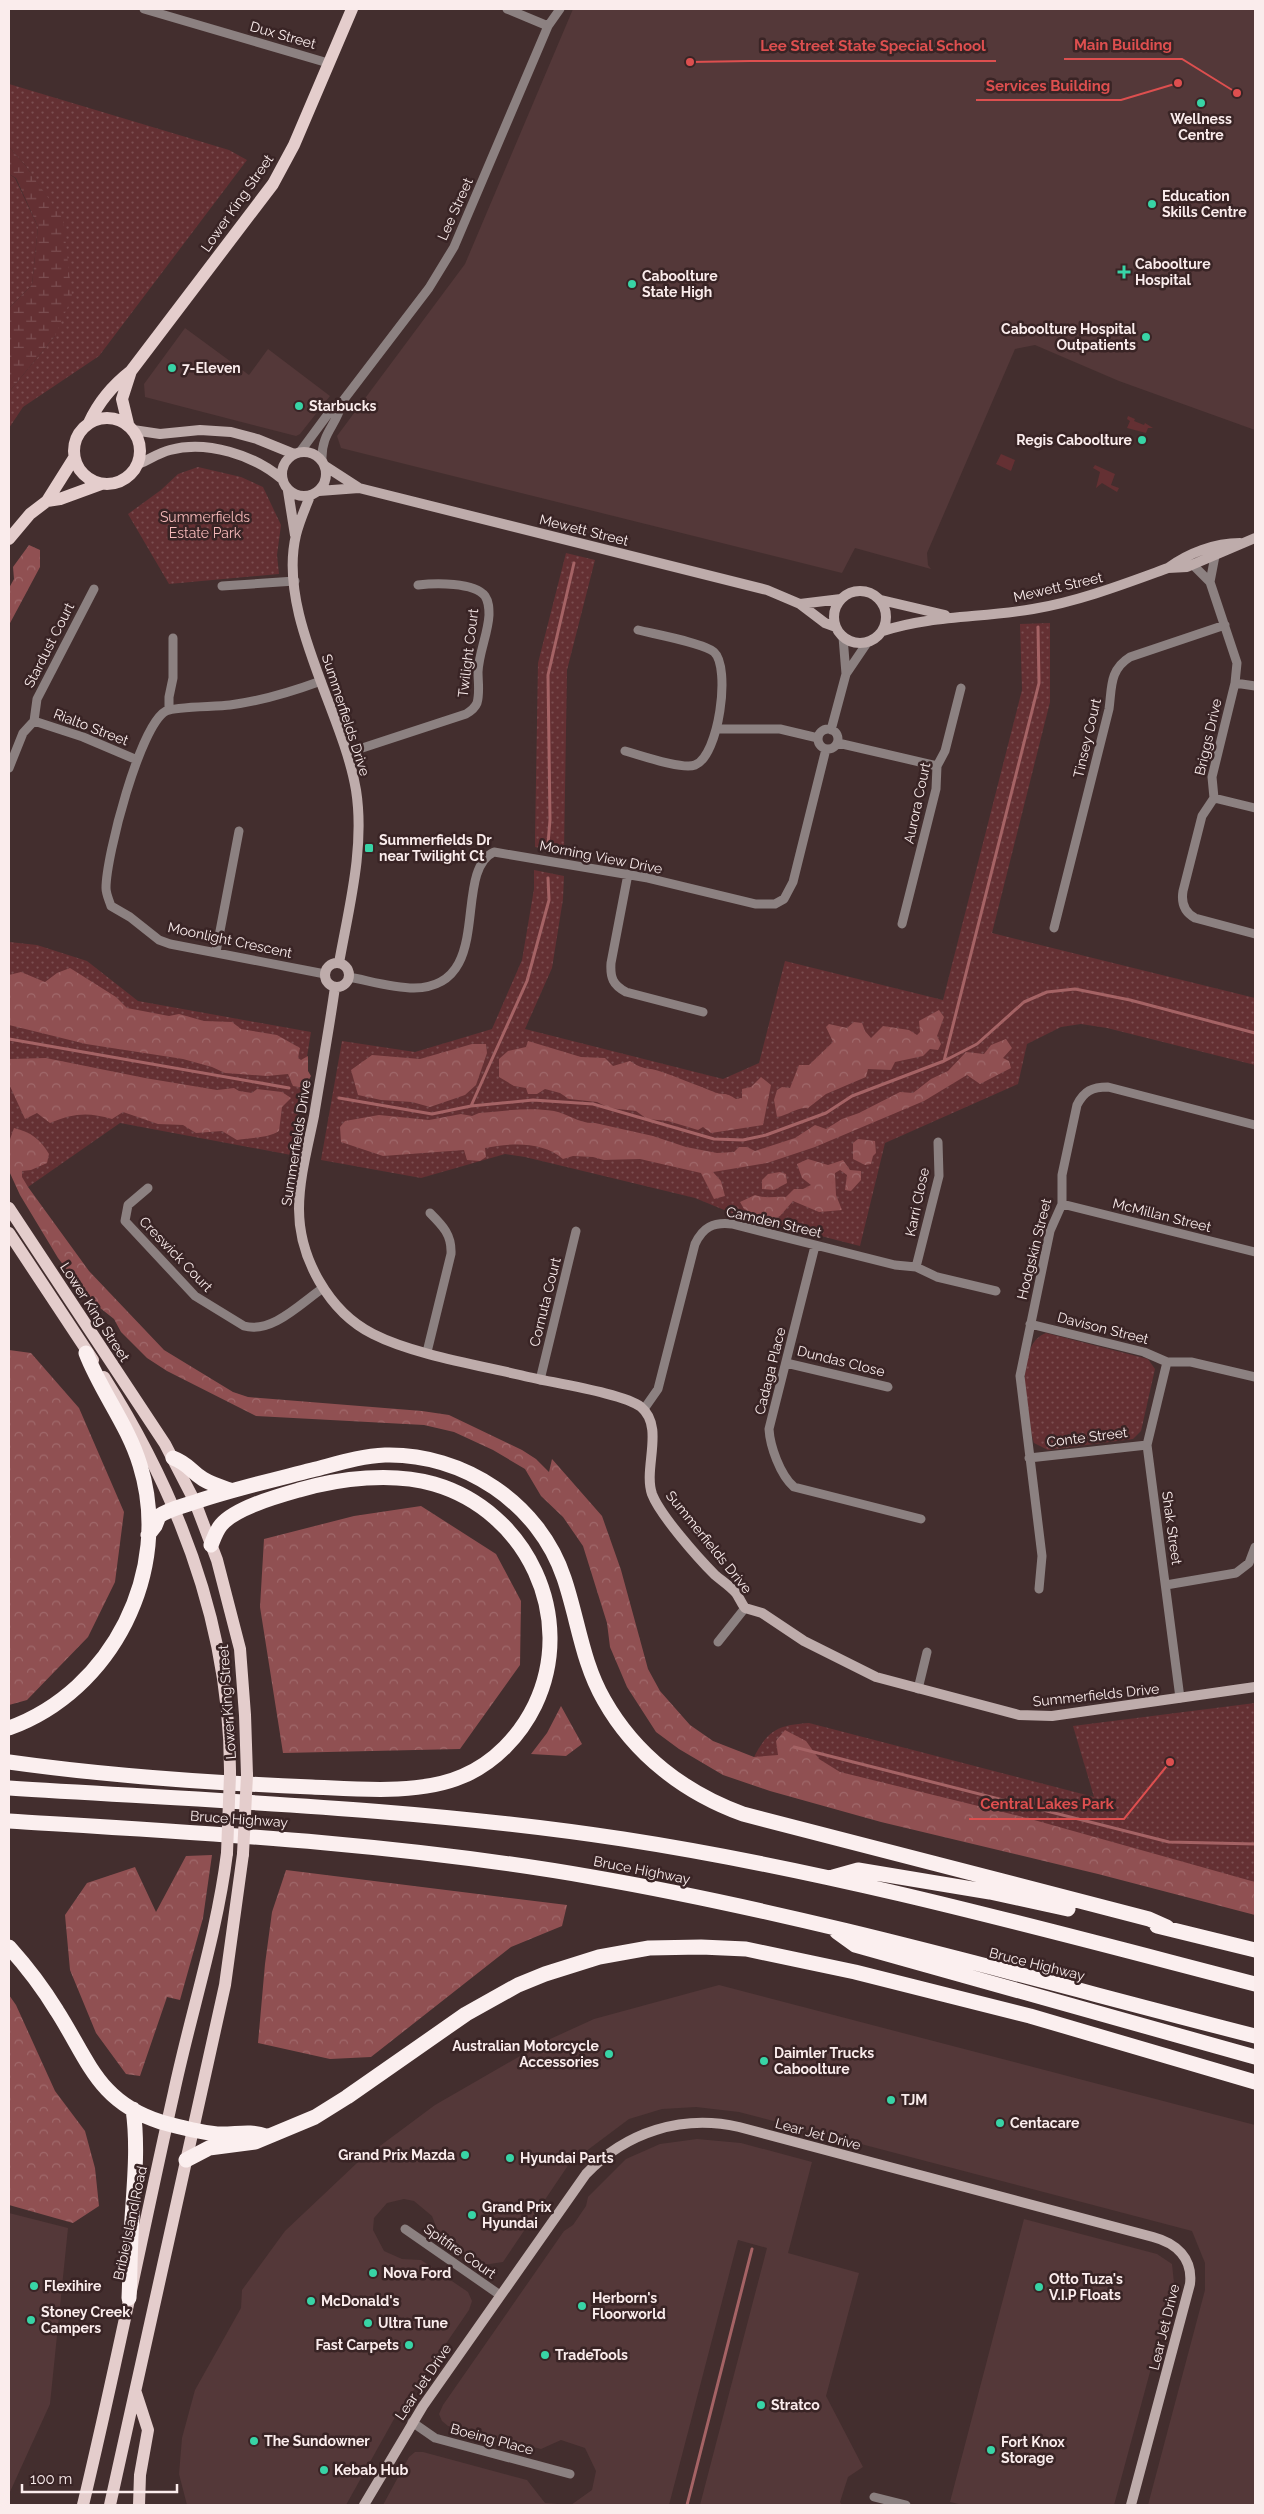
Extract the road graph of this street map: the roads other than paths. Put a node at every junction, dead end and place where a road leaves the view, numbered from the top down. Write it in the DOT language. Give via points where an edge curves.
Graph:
graph roads {
  1 [pos="144,9"];
  2 [pos="352,9"];
  3 [pos="507,9"];
  4 [pos="560,9"];
  5 [pos="548,26"];
  6 [pos="328,63"];
  7 [pos="131,371"];
  8 [pos="342,402"];
  9 [pos="89,423"];
  10 [pos="130,427"];
  11 [pos="297,453"];
  12 [pos="74,458"];
  13 [pos="323,463"];
  14 [pos="138,464"];
  15 [pos="282,479"];
  16 [pos="101,484"];
  17 [pos="359,488"];
  18 [pos="288,490"];
  19 [pos="315,493"];
  20 [pos="47,501"];
  21 [pos="296,536"];
  22 [pos="9,538"];
  23 [pos="1255,538"];
  24 [pos="1240,543"];
  25 [pos="1215,556"];
  26 [pos="1192,564"];
  27 [pos="1168,568"];
  28 [pos="294,581"];
  29 [pos="1210,582"];
  30 [pos="418,585"];
  31 [pos="222,586"];
  32 [pos="94,589"];
  33 [pos="841,599"];
  34 [pos="881,600"];
  35 [pos="800,604"];
  36 [pos="952,617"];
  37 [pos="1225,625"];
  38 [pos="836,627"];
  39 [pos="638,630"];
  40 [pos="883,631"];
  41 [pos="843,637"];
  42 [pos="173,638"];
  43 [pos="867,643"];
  44 [pos="846,674"];
  45 [pos="321,681"];
  46 [pos="1235,683"];
  47 [pos="1255,686"];
  48 [pos="961,688"];
  49 [pos="169,709"];
  50 [pos="34,721"];
  51 [pos="717,729"];
  52 [pos="831,730"];
  53 [pos="818,738"];
  54 [pos="838,743"];
  55 [pos="826,749"];
  56 [pos="625,751"];
  57 [pos="347,753"];
  58 [pos="137,760"];
  59 [pos="937,766"];
  60 [pos="9,768"];
  61 [pos="1214,798"];
  62 [pos="1255,808"];
  63 [pos="239,831"];
  64 [pos="628,874"];
  65 [pos="902,924"];
  66 [pos="1054,928"];
  67 [pos="1255,934"];
  68 [pos="216,952"];
  69 [pos="339,963"];
  70 [pos="325,974"];
  71 [pos="349,978"];
  72 [pos="335,987"];
  73 [pos="703,1012"];
  74 [pos="1255,1125"];
  75 [pos="938,1142"];
  76 [pos="148,1188"];
  77 [pos="1062,1204"];
  78 [pos="9,1208"];
  79 [pos="430,1213"];
  80 [pos="576,1231"];
  81 [pos="9,1233"];
  82 [pos="815,1246"];
  83 [pos="1255,1252"];
  84 [pos="916,1267"];
  85 [pos="324,1288"];
  86 [pos="996,1291"];
  87 [pos="1030,1324"];
  88 [pos="427,1352"];
  89 [pos="86,1353"];
  90 [pos="786,1362"];
  91 [pos="1167,1362"];
  92 [pos="1255,1377"];
  93 [pos="540,1380"];
  94 [pos="888,1387"];
  95 [pos="644,1409"];
  96 [pos="1147,1445"];
  97 [pos="173,1458"];
  98 [pos="1029,1458"];
  99 [pos="230,1490"];
  100 [pos="194,1502"];
  101 [pos="174,1509"];
  102 [pos="921,1519"];
  103 [pos="148,1535"];
  104 [pos="211,1545"];
  105 [pos="1255,1547"];
  106 [pos="1166,1585"];
  107 [pos="1039,1589"];
  108 [pos="745,1608"];
  109 [pos="718,1642"];
  110 [pos="927,1652"];
  111 [pos="1255,1687"];
  112 [pos="918,1690"];
  113 [pos="1180,1698"];
  114 [pos="9,1728"];
  115 [pos="9,1762"];
  116 [pos="9,1788"];
  117 [pos="9,1821"];
  118 [pos="831,1877"];
  119 [pos="829,1927"];
  120 [pos="1167,1927"];
  121 [pos="9,1948"];
  122 [pos="1255,1950"];
  123 [pos="1255,1984"];
  124 [pos="1255,2036"];
  125 [pos="1255,2057"];
  126 [pos="1255,2082"];
  127 [pos="132,2109"];
  128 [pos="167,2124"];
  129 [pos="192,2129"];
  130 [pos="266,2136"];
  131 [pos="186,2160"];
  132 [pos="405,2229"];
  133 [pos="500,2295"];
  134 [pos="129,2298"];
  135 [pos="136,2393"];
  136 [pos="412,2422"];
  137 [pos="570,2474"];
  138 [pos="874,2497"];
  139 [pos="84,2501"];
  140 [pos="74,2505"];
  141 [pos="110,2505"];
  142 [pos="139,2505"];
  143 [pos="364,2505"];
  144 [pos="906,2505"];
  145 [pos="1131,2505"];
  1 -- 6 [label="street, Dux Street"];
  2 -- 6 [label="main road, Lower King Street"];
  3 -- 5 [label="street"];
  4 -- 5 [label="street, Lee Street"];
  5 -- 8 [label="street, Lee Street" via="454,247 429,288"];
  6 -- 7 [label="main road, Lower King Street" via="294,145 273,184"];
  7 -- 9 [label="main road" via="118,381"];
  7 -- 10 [label="main road" via="122,399"];
  8 -- 11 [label="street, Lee Street" via="334,406"];
  8 -- 13 [label="street, Lee Street" via="340,412 325,435"];
  9 -- 10 [label="main road" via="112,418"];
  9 -- 12 [label="main road" via="76,438"];
  10 -- 11 [label="street" via="160,434 200,430 231,432"];
  10 -- 14 [label="main road" via="140,446"];
  11 -- 13 [label="street" via="312,453"];
  11 -- 15 [label="street" via="282,468"];
  12 -- 16 [label="main road" via="83,475"];
  12 -- 20 [label="main road"];
  13 -- 17 [label="street, Mewett Street"];
  13 -- 19 [label="street" via="325,482"];
  14 -- 15 [label="street" via="168,450 193,446 248,459"];
  14 -- 16 [label="main road" via="127,478 110,485"];
  15 -- 18 [label="street"];
  16 -- 20 [label="main road"];
  17 -- 19 [label="street, Mewett Street"];
  17 -- 35 [label="street, Mewett Street" via="767,590"];
  18 -- 19 [label="street" via="298,496"];
  18 -- 21 [label="street, Summerfields Drive"];
  19 -- 21 [label="street, Summerfields Drive"];
  20 -- 22 [label="main road" via="30,514"];
  21 -- 28 [label="street, Summerfields Drive"];
  23 -- 24 [label="street, Mewett Street"];
  24 -- 25 [label="street, Mewett Street"];
  24 -- 27 [label="street, Mewett Street" via="1223,543 1179,560"];
  25 -- 26 [label="street, Mewett Street"];
  25 -- 29 [label="street"];
  26 -- 27 [label="street, Mewett Street"];
  26 -- 29 [label="street, Briggs Drive"];
  27 -- 36 [label="street, Mewett Street" via="1089,596 1050,605"];
  28 -- 31 [label="street"];
  28 -- 45 [label="street, Summerfields Drive" via="305,635"];
  29 -- 37 [label="street, Briggs Drive"];
  30 -- 57 [label="street, Twilight Court" via="455,584 478,591 487,600 489,617 479,664 477,702 466,714"];
  32 -- 50 [label="street, Stardust Court" via="37,699"];
  33 -- 34 [label="street" via="860,590"];
  33 -- 35 [label="street, Mewett Street"];
  33 -- 38 [label="street" via="834,612"];
  34 -- 36 [label="street, Mewett Street"];
  34 -- 40 [label="street" via="887,615"];
  35 -- 38 [label="street, Mewett Street" via="825,623"];
  36 -- 40 [label="street, Mewett Street"];
  37 -- 46 [label="street, Briggs Drive" via="1237,663"];
  37 -- 66 [label="street, Tinsey Court" via="1130,658 1117,667"];
  38 -- 41 [label="street"];
  39 -- 51 [label="street" via="704,647 717,654 721,673"];
  40 -- 43 [label="street"];
  41 -- 43 [label="street" via="850,642"];
  41 -- 44 [label="street"];
  42 -- 49 [label="street"];
  43 -- 44 [label="street"];
  44 -- 52 [label="street"];
  45 -- 49 [label="street" via="261,701"];
  45 -- 57 [label="street, Summerfields Drive"];
  46 -- 47 [label="street"];
  46 -- 61 [label="street, Briggs Drive" via="1212,777"];
  48 -- 59 [label="street, Aurora Court" via="945,750"];
  49 -- 58 [label="street, Moonlight Crescent" via="158,718"];
  50 -- 58 [label="street, Rialto Street"];
  50 -- 60 [label="street, Stardust Court" via="23,733"];
  51 -- 53 [label="street" via="780,729"];
  51 -- 56 [label="street" via="707,752 694,765"];
  52 -- 53 [label="street" via="824,730"];
  52 -- 54 [label="street" via="838,736"];
  53 -- 55 [label="street" via="819,744"];
  54 -- 55 [label="street" via="832,749"];
  54 -- 59 [label="street"];
  55 -- 64 [label="street, Morning View Drive" via="792,882 784,899 775,904 756,904"];
  57 -- 69 [label="street, Summerfields Drive" via="356,792 358,833"];
  58 -- 68 [label="street, Moonlight Crescent" via="112,848 106,888 111,906 160,940"];
  59 -- 65 [label="street, Aurora Court" via="936,790"];
  61 -- 62 [label="street"];
  61 -- 67 [label="street" via="1202,816 1183,890 1183,903 1195,918"];
  63 -- 68 [label="street"];
  64 -- 71 [label="street, Morning View Drive" via="494,852 486,855 478,868 464,950 452,972 441,980 416,988"];
  64 -- 73 [label="street" via="610,973 613,981 626,992"];
  68 -- 70 [label="street, Moonlight Crescent"];
  69 -- 70 [label="street" via="328,966"];
  69 -- 71 [label="street" via="346,966"];
  70 -- 72 [label="street" via="326,981"];
  71 -- 72 [label="street" via="342,986"];
  72 -- 85 [label="street, Summerfields Drive" via="299,1209 304,1247"];
  74 -- 77 [label="street, Hodgskin Street" via="1108,1087 1090,1090 1077,1105 1062,1175"];
  75 -- 84 [label="street, Karri Close" via="939,1176"];
  76 -- 85 [label="street, Creswick Court" via="128,1205 125,1221 195,1296 244,1326 253,1329 270,1325"];
  77 -- 83 [label="street, McMillan Street"];
  77 -- 87 [label="street, Hodgskin Street" via="1052,1221"];
  78 -- 97 [label="main road, Lower King Street"];
  79 -- 88 [label="street" via="444,1227 452,1245"];
  80 -- 93 [label="street, Cornuta Court"];
  81 -- 89 [label="main road, Lower King Street"];
  82 -- 84 [label="street, Camden Street" via="894,1266"];
  82 -- 90 [label="street, Cadaga Place"];
  82 -- 95 [label="street, Camden Street" via="732,1224 715,1224 704,1229 695,1244 658,1388"];
  84 -- 86 [label="street, Camden Street" via="937,1277"];
  85 -- 88 [label="street, Summerfields Drive" via="345,1315 359,1326 395,1344"];
  87 -- 91 [label="street, Davison Street" via="1144,1352"];
  87 -- 98 [label="street, Hodgskin Street" via="1020,1376"];
  88 -- 93 [label="street, Summerfields Drive"];
  89 -- 101 [label="main road, Lower King Street" via="128,1417"];
  89 -- 103 [label="highway" via="122,1419 140,1465 147,1499"];
  90 -- 94 [label="street, Dundas Close"];
  90 -- 102 [label="street, Cadaga Place" via="769,1428 771,1443 790,1483 800,1489"];
  91 -- 92 [label="street, Davison Street" via="1191,1362"];
  91 -- 96 [label="street, Shak Street"];
  93 -- 95 [label="street, Summerfields Drive" via="607,1394"];
  95 -- 108 [label="street, Summerfields Drive" via="651,1429 649,1482 658,1505 704,1562 736,1593"];
  96 -- 98 [label="street, Conte Street"];
  96 -- 106 [label="street, Shak Street"];
  97 -- 99 [label="highway" via="187,1463 195,1474 208,1482"];
  97 -- 100 [label="main road, Lower King Street"];
  98 -- 107 [label="street, Hodgskin Street" via="1042,1556"];
  99 -- 100 [label="highway"];
  99 -- 120 [label="highway" via="375,1456 425,1459 474,1475 517,1506 547,1542 563,1576 582,1649 604,1700 631,1739 678,1782 712,1802 743,1814 1149,1919"];
  100 -- 101 [label="highway"];
  100 -- 104 [label="main road, Lower King Street"];
  101 -- 103 [label="highway" via="159,1516"];
  101 -- 128 [label="main road, Lower King Street, bridge" via="202,1582 219,1652 227,1710 230,1775 226,1853 216,1921"];
  103 -- 114 [label="highway" via="145,1567 137,1596 122,1631 107,1654 61,1701"];
  104 -- 115 [label="highway" via="222,1524 239,1513 283,1494 325,1484 365,1479 419,1480 467,1497 494,1516 519,1542 544,1593 550,1625 549,1655 544,1682 529,1716 492,1760 464,1776 429,1786 342,1788 218,1783"];
  104 -- 129 [label="main road, Lower King Street, bridge" via="240,1649 247,1775 243,1854 229,1964"];
  105 -- 106 [label="street" via="1249,1563 1236,1573"];
  106 -- 113 [label="street, Shak Street"];
  108 -- 109 [label="street"];
  108 -- 112 [label="street, Summerfields Drive" via="762,1614 852,1666"];
  110 -- 112 [label="street"];
  111 -- 113 [label="street, Summerfields Drive"];
  112 -- 113 [label="street, Summerfields Drive" via="1035,1717"];
  116 -- 118 [label="highway, Bruce Highway" via="310,1806 477,1820 624,1839"];
  117 -- 119 [label="highway, Bruce Highway" via="260,1836 462,1857 655,1888"];
  118 -- 120 [label="highway" via="858,1870"];
  118 -- 123 [label="highway, Bruce Highway"];
  119 -- 124 [label="highway, Bruce Highway"];
  119 -- 125 [label="highway" via="855,1945"];
  120 -- 122 [label="highway"];
  121 -- 127 [label="highway" via="41,1986 97,2080 116,2099"];
  126 -- 130 [label="highway" via="1030,2016 855,1972 746,1950 648,1948 599,1957 518,1985 466,2014 328,2110"];
  127 -- 128 [label="highway"];
  127 -- 134 [label="highway" via="136,2190"];
  128 -- 129 [label="highway"];
  128 -- 134 [label="main road, Bribie Island Road"];
  129 -- 130 [label="highway" via="218,2134 253,2132"];
  129 -- 131 [label="main road"];
  130 -- 131 [label="highway" via="255,2142 209,2148"];
  131 -- 135 [label="main road"];
  132 -- 133 [label="street, Spitfire Court"];
  133 -- 136 [label="street, Lear Jet Drive"];
  133 -- 145 [label="street, Lear Jet Drive" via="572,2191 601,2159 638,2136 683,2124 739,2127 1163,2240 1185,2256 1190,2279"];
  134 -- 139 [label="main road, Bribie Island Road"];
  135 -- 141 [label="main road"];
  135 -- 142 [label="main road" via="148,2430 140,2475"];
  136 -- 137 [label="street, Boeing Place" via="435,2438"];
  136 -- 143 [label="street, Lear Jet Drive"];
  138 -- 144 [label="street"];
  139 -- 140 [label="main road"];
}
